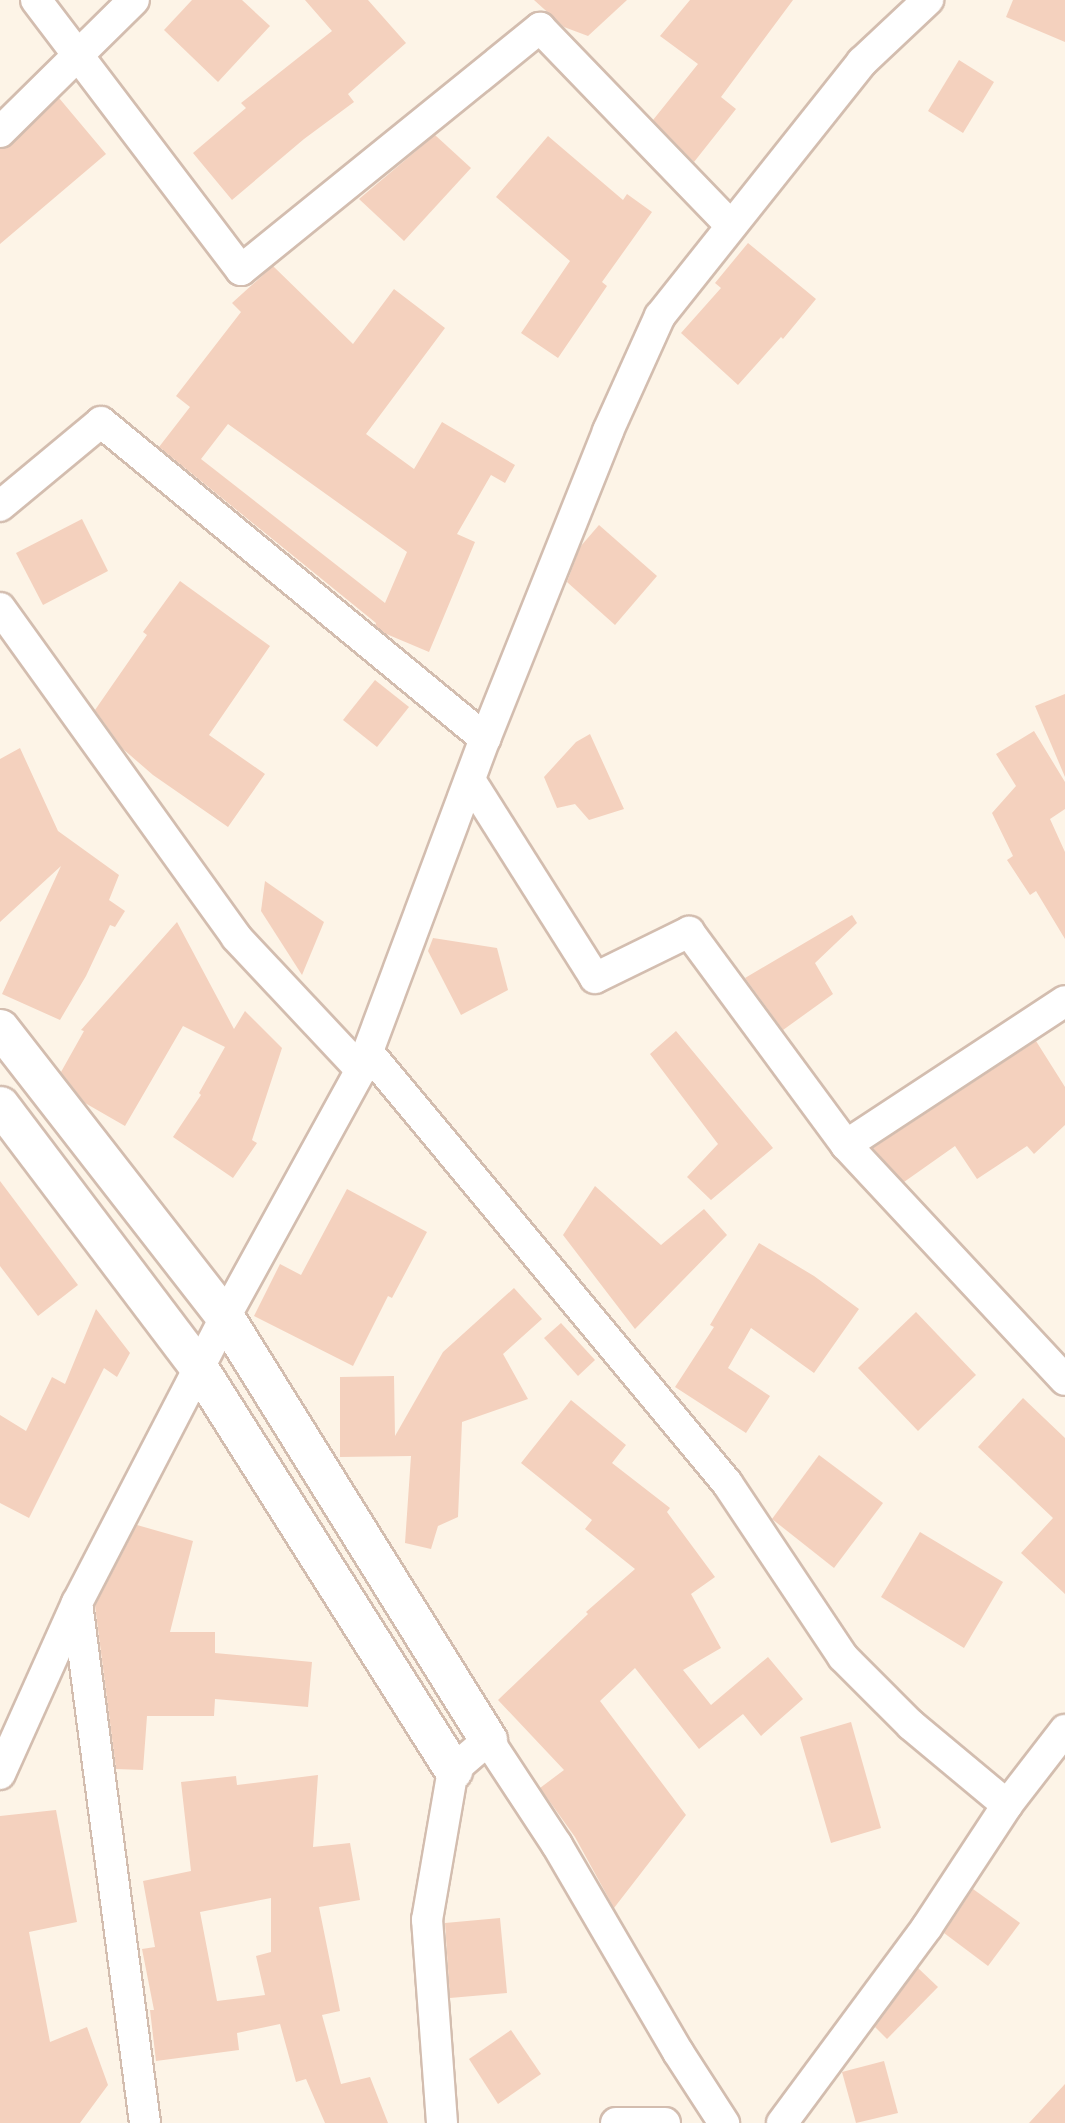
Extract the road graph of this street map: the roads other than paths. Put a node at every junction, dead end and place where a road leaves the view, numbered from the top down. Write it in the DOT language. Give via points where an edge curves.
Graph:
graph roads {
  1 [pos="36,0"];
  2 [pos="134,0"];
  3 [pos="928,0"];
  4 [pos="79,54"];
  5 [pos="0,132"];
  6 [pos="730,225"];
  7 [pos="0,506"];
  8 [pos="0,608"];
  9 [pos="485,739"];
  10 [pos="470,780"];
  11 [pos="1065,1001"];
  12 [pos="0,1028"];
  13 [pos="364,1061"];
  14 [pos="0,1105"];
  15 [pos="846,1145"];
  16 [pos="225,1317"];
  17 [pos="200,1368"];
  18 [pos="1065,1380"];
  19 [pos="77,1603"];
  20 [pos="1065,1730"];
  21 [pos="488,1740"];
  22 [pos="453,1770"];
  23 [pos="0,1774"];
  24 [pos="1007,1805"];
  25 [pos="145,2123"];
  26 [pos="442,2123"];
  27 [pos="616,2123"];
  28 [pos="665,2123"];
  29 [pos="724,2123"];
  30 [pos="782,2123"];
  1 -- 4 [label="street"];
  2 -- 4 [label="street"];
  3 -- 6 [label="street" via="862,62"];
  4 -- 5 [label="street"];
  4 -- 6 [label="street" via="241,270 540,27"];
  6 -- 9 [label="street" via="660,316 608,430"];
  7 -- 9 [label="street" via="101,422"];
  8 -- 13 [label="street" via="236,937"];
  9 -- 10 [label="street"];
  10 -- 13 [label="street"];
  10 -- 15 [label="street" via="595,978 689,932"];
  11 -- 15 [label="street"];
  12 -- 16 [label="street"];
  13 -- 16 [label="street"];
  13 -- 24 [label="street" via="727,1483 843,1657 911,1725"];
  14 -- 17 [label="street"];
  15 -- 18 [label="street"];
  16 -- 17 [label="street"];
  16 -- 21 [label="street"];
  17 -- 19 [label="street"];
  17 -- 22 [label="street"];
  19 -- 23 [label="street"];
  19 -- 25 [label="street"];
  20 -- 24 [label="street"];
  21 -- 22 [label="street"];
  21 -- 29 [label="street" via="557,1845"];
  22 -- 26 [label="street" via="427,1920"];
  24 -- 30 [label="street" via="927,1927"];
  27 -- 28 [label="street"];
}
